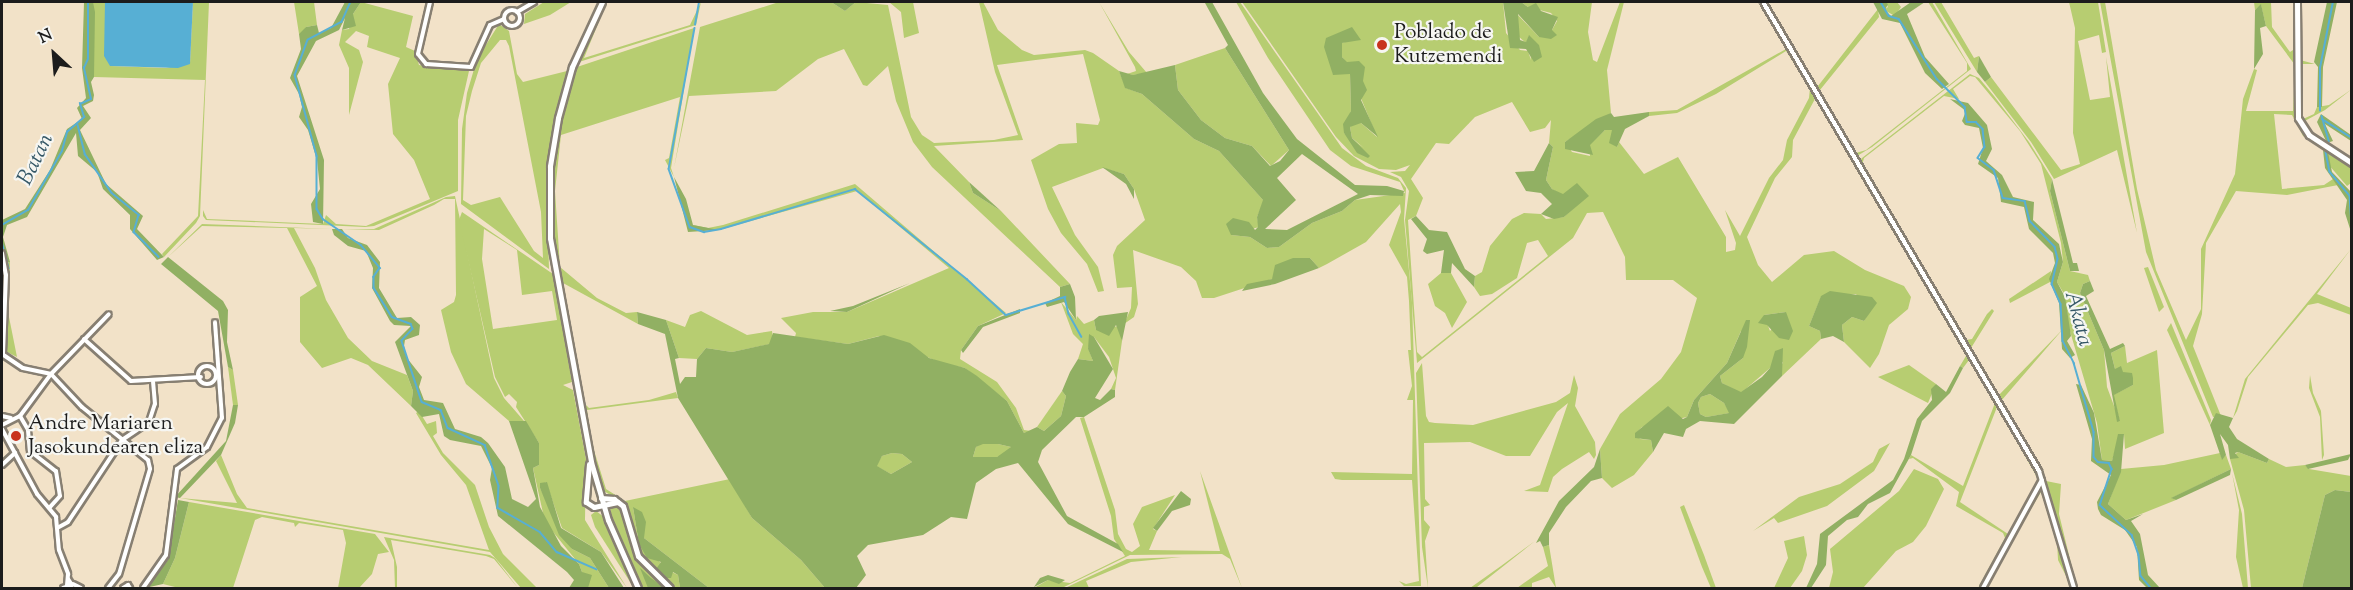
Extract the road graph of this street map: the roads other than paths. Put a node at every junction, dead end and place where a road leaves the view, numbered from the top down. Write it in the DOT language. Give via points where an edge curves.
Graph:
graph roads {
  1 [pos="430,2"];
  2 [pos="511,2"];
  3 [pos="534,2"];
  4 [pos="602,2"];
  5 [pos="1763,2"];
  6 [pos="2297,2"];
  7 [pos="511,10"];
  8 [pos="517,12"];
  9 [pos="504,19"];
  10 [pos="2352,163"];
  11 [pos="2,253"];
  12 [pos="109,314"];
  13 [pos="215,322"];
  14 [pos="84,339"];
  15 [pos="2,354"];
  16 [pos="51,375"];
  17 [pos="201,377"];
  18 [pos="153,382"];
  19 [pos="2,416"];
  20 [pos="20,416"];
  21 [pos="11,418"];
  22 [pos="2,427"];
  23 [pos="122,440"];
  24 [pos="15,453"];
  25 [pos="589,454"];
  26 [pos="2,465"];
  27 [pos="2042,480"];
  28 [pos="602,501"];
  29 [pos="611,502"];
  30 [pos="620,502"];
  31 [pos="50,507"];
  32 [pos="608,520"];
  33 [pos="58,527"];
  34 [pos="68,579"];
  35 [pos="73,584"];
  36 [pos="65,587"];
  37 [pos="81,588"];
  38 [pos="108,588"];
  39 [pos="123,588"];
  40 [pos="130,588"];
  41 [pos="143,588"];
  42 [pos="638,588"];
  43 [pos="670,588"];
  44 [pos="1983,588"];
  45 [pos="2074,588"];
  1 -- 9 [label="street" via="418,50 420,61 471,67 490,25"];
  2 -- 7 [label="street"];
  3 -- 8 [label="street"];
  4 -- 25 [label="main road" via="580,48 562,101 549,193 553,258"];
  5 -- 27 [label="street"];
  6 -- 10 [label="main road" via="2298,118 2309,135"];
  7 -- 8 [label="street"];
  7 -- 9 [label="street"];
  8 -- 9 [label="street" via="520,19 514,26"];
  11 -- 15 [label="street" via="6,275"];
  12 -- 14 [label="street"];
  13 -- 41 [label="street" via="222,418 207,447 177,469 166,555"];
  14 -- 16 [label="street"];
  14 -- 18 [label="street" via="123,377"];
  15 -- 16 [label="street" via="23,368"];
  16 -- 20 [label="street"];
  16 -- 23 [label="street"];
  17 -- 17 [label="street" via="202,384 211,386 210,364 201,366"];
  17 -- 18 [label="street"];
  18 -- 23 [label="street" via="155,404 149,422"];
  19 -- 21 [label="street"];
  20 -- 21 [label="street"];
  20 -- 31 [label="street" via="30,452 56,471 60,496"];
  21 -- 22 [label="street"];
  22 -- 24 [label="street"];
  23 -- 33 [label="street" via="68,522"];
  23 -- 38 [label="street" via="148,460 150,469 119,574"];
  24 -- 26 [label="street"];
  24 -- 31 [label="street" via="37,494"];
  25 -- 28 [label="main road"];
  25 -- 28 [label="main road" via="586,502 594,507"];
  27 -- 44 [label="street"];
  27 -- 45 [label="street"];
  28 -- 29 [label="main road"];
  28 -- 30 [label="main road"];
  28 -- 32 [label="main road"];
  29 -- 30 [label="main road"];
  29 -- 32 [label="main road"];
  30 -- 43 [label="main road" via="638,556"];
  31 -- 33 [label="street"];
  32 -- 42 [label="main road"];
  33 -- 34 [label="street" via="59,550"];
  34 -- 35 [label="street"];
  34 -- 36 [label="street"];
  35 -- 36 [label="street"];
  35 -- 37 [label="street"];
  39 -- 40 [label="street"];
}
